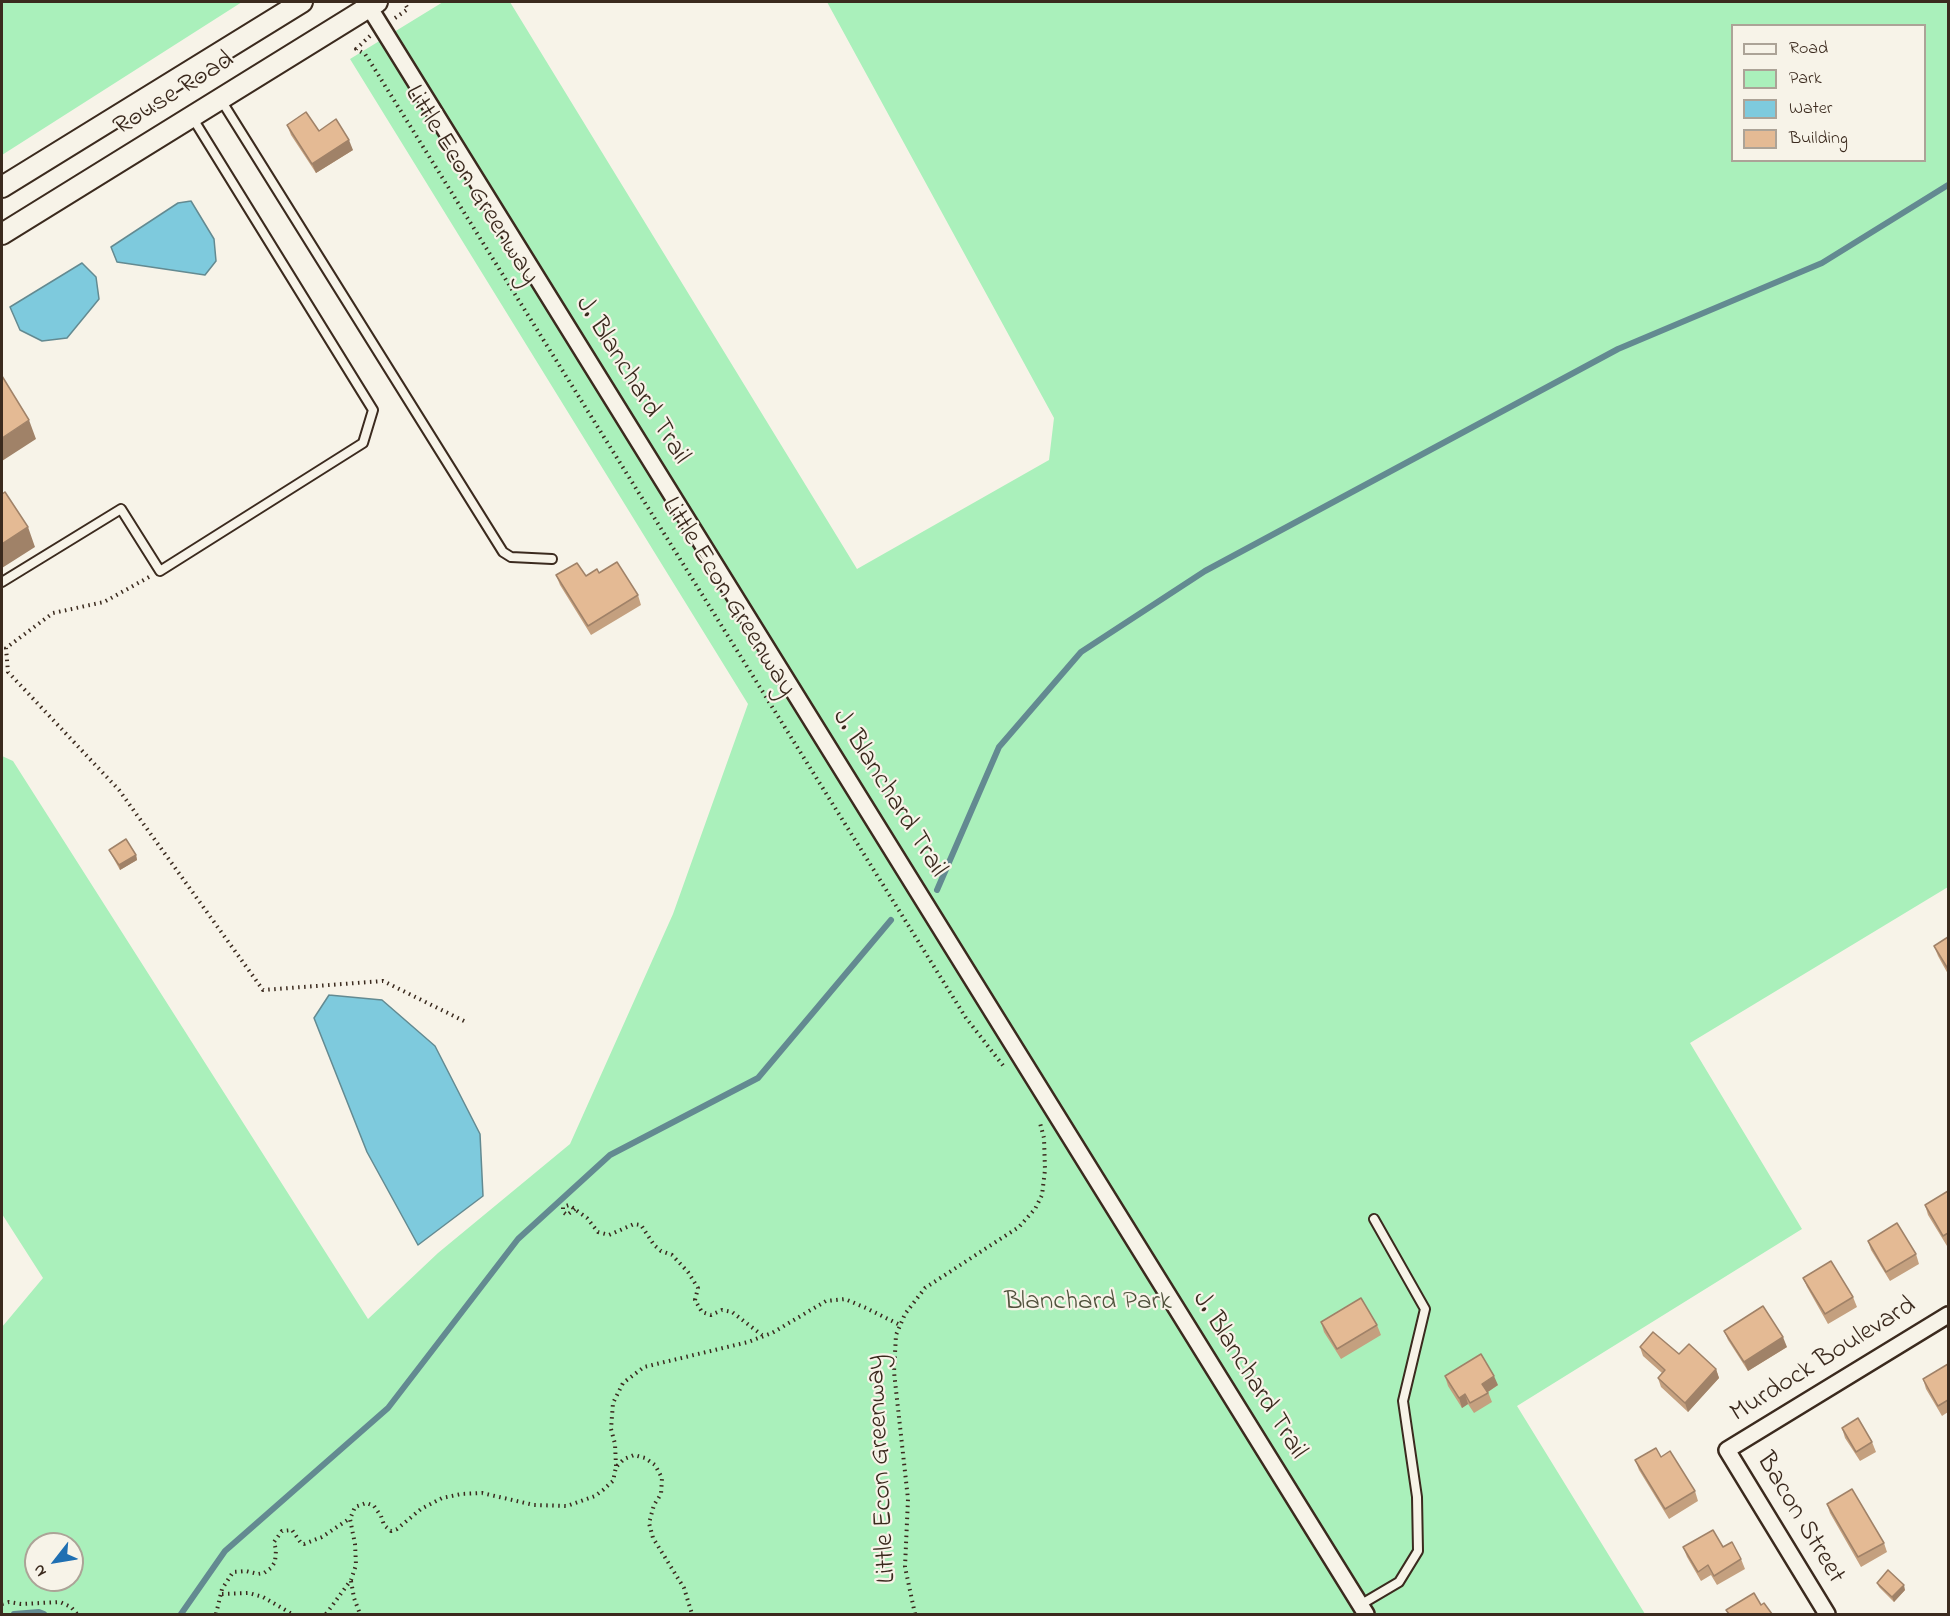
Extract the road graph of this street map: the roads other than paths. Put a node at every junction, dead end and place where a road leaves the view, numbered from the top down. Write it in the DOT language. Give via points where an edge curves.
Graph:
graph roads {
  1 [pos="302,2"];
  2 [pos="371,3"];
  3 [pos="220,99"];
  4 [pos="192,116"];
  5 [pos="2,187"];
  6 [pos="2,234"];
  7 [pos="552,559"];
  8 [pos="2,582"];
  9 [pos="1374,1219"];
  10 [pos="1948,1315"];
  11 [pos="1727,1450"];
  12 [pos="1363,1610"];
  13 [pos="1827,1614"];
  1 -- 5 [label="street, Rouse Road"];
  2 -- 3 [label="street, Rouse Road"];
  2 -- 12 [label="street, J. Blanchard Trail"];
  3 -- 4 [label="street, Rouse Road"];
  3 -- 7 [label="lane" via="503,552"];
  4 -- 6 [label="street, Rouse Road"];
  4 -- 8 [label="lane" via="373,410 363,444 160,571 121,509"];
  9 -- 12 [label="lane" via="1425,1309 1403,1401 1417,1497 1418,1551 1399,1582"];
  10 -- 11 [label="street, Murdock Boulevard"];
  11 -- 13 [label="street, Bacon Street"];
}
